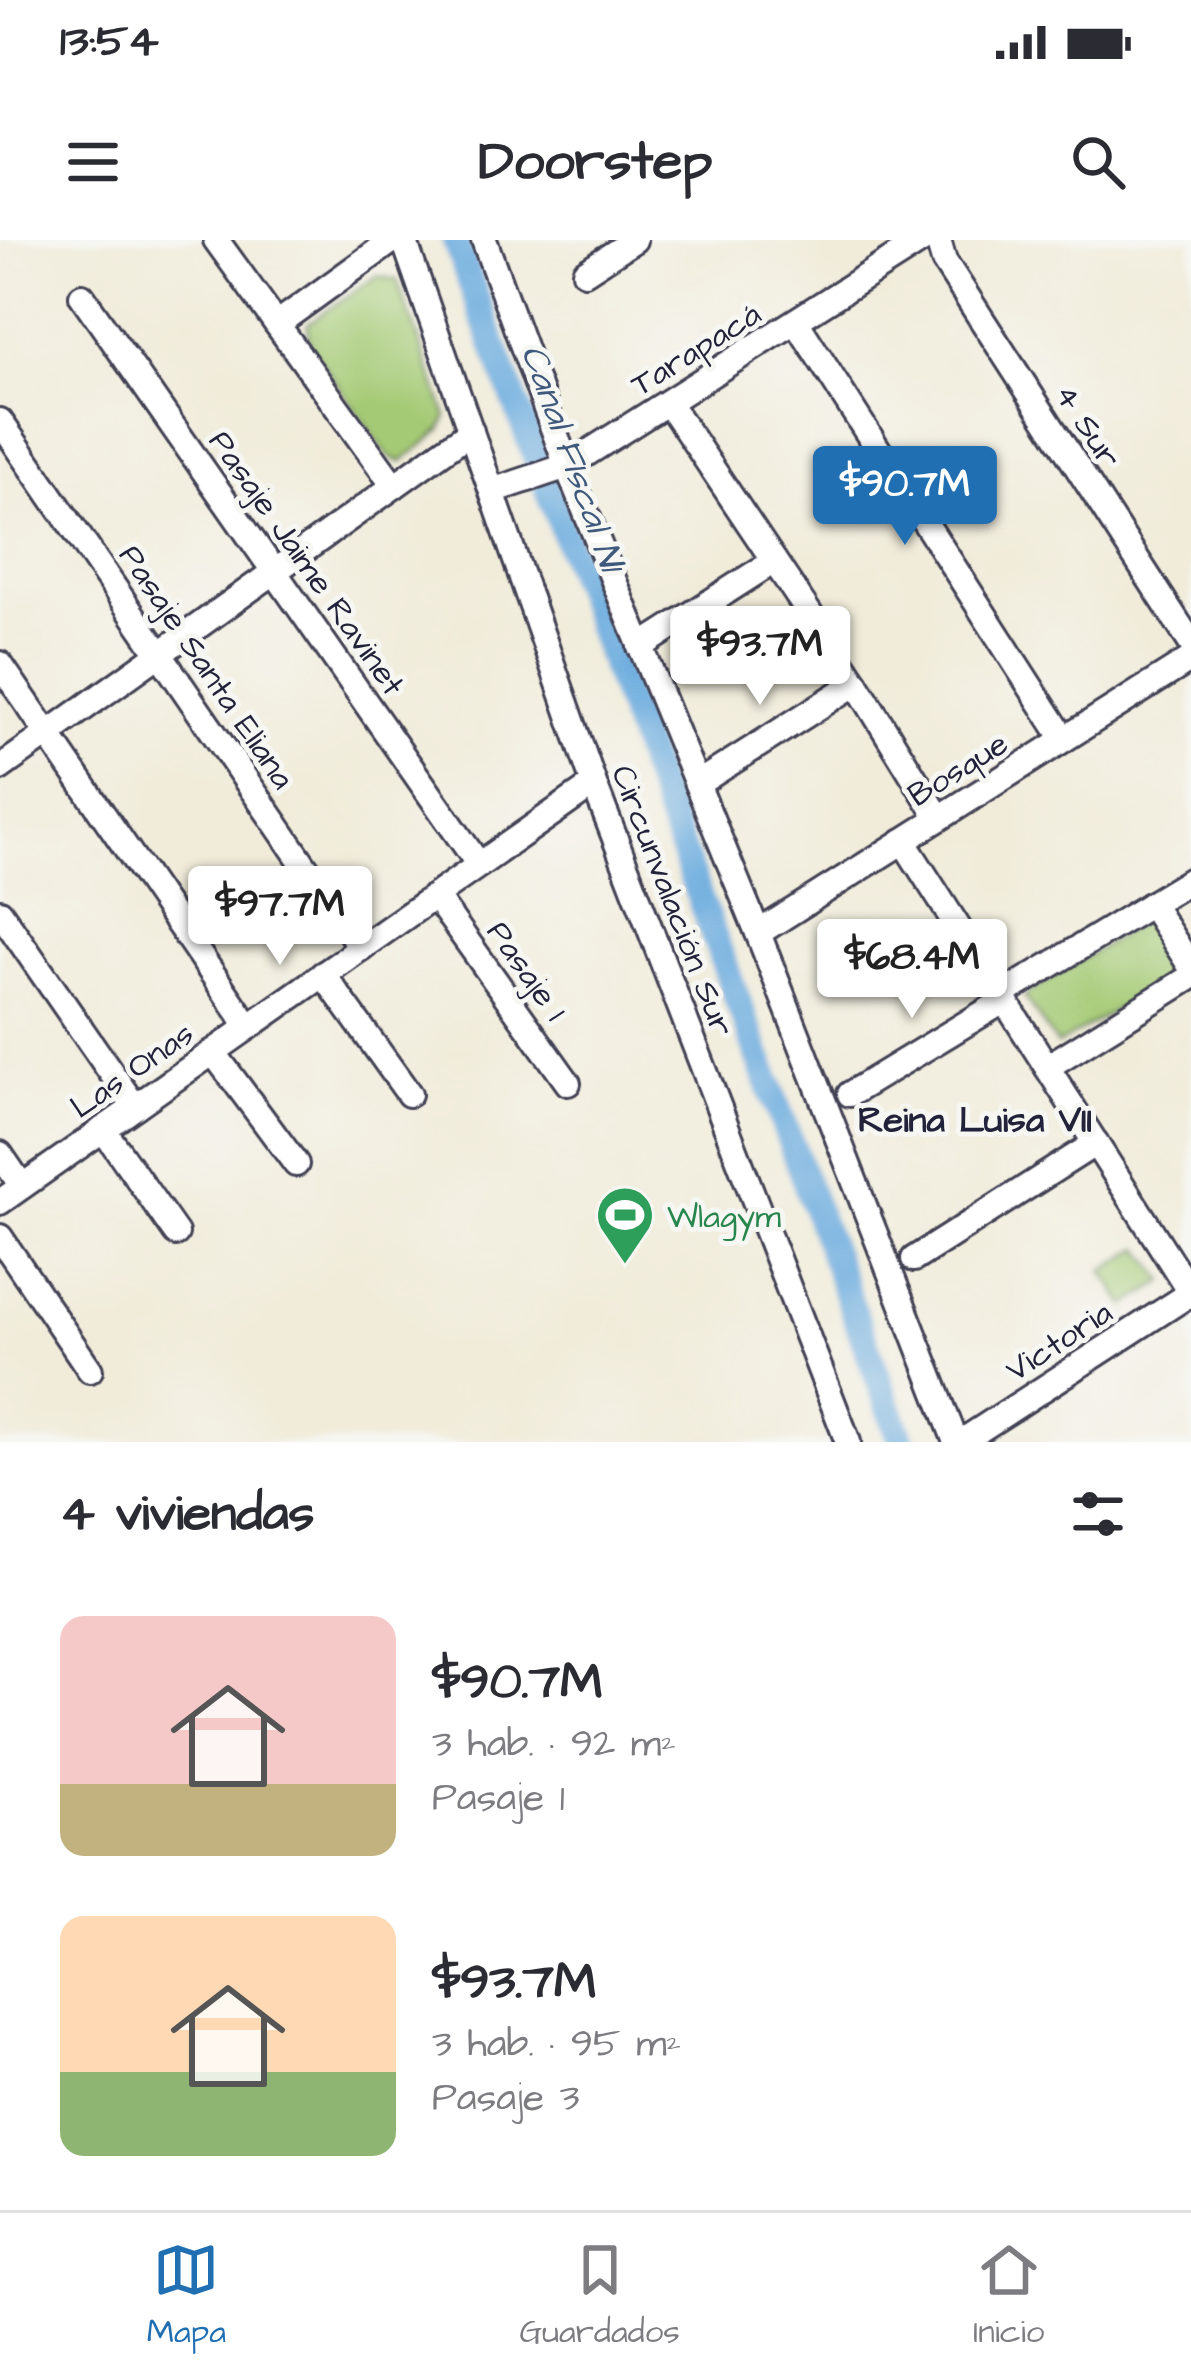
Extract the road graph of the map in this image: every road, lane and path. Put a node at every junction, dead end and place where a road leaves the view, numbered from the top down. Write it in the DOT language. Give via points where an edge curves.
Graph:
graph roads {
  1 [pos="216,240"];
  2 [pos="393,240"];
  3 [pos="404,240"];
  4 [pos="484,240"];
  5 [pos="634,240"];
  6 [pos="923,240"];
  7 [pos="938,240"];
  8 [pos="585,272"];
  9 [pos="82,296"];
  10 [pos="797,323"];
  11 [pos="278,324"];
  12 [pos="669,404"];
  13 [pos="0,421"];
  14 [pos="471,431"];
  15 [pos="560,469"];
  16 [pos="394,486"];
  17 [pos="498,489"];
  18 [pos="774,561"];
  19 [pos="274,572"];
  20 [pos="1191,643"];
  21 [pos="640,647"];
  22 [pos="160,654"];
  23 [pos="1191,659"];
  24 [pos="0,664"];
  25 [pos="856,683"];
  26 [pos="47,734"];
  27 [pos="1064,740"];
  28 [pos="0,768"];
  29 [pos="594,784"];
  30 [pos="698,784"];
  31 [pos="939,818"];
  32 [pos="903,841"];
  33 [pos="479,865"];
  34 [pos="1191,880"];
  35 [pos="435,896"];
  36 [pos="1151,904"];
  37 [pos="0,912"];
  38 [pos="758,933"];
  39 [pos="361,948"];
  40 [pos="1191,967"];
  41 [pos="323,974"];
  42 [pos="1191,977"];
  43 [pos="1003,998"];
  44 [pos="249,1027"];
  45 [pos="213,1052"];
  46 [pos="1047,1066"];
  47 [pos="568,1083"];
  48 [pos="409,1094"];
  49 [pos="850,1094"];
  50 [pos="135,1107"];
  51 [pos="103,1129"];
  52 [pos="1096,1143"];
  53 [pos="0,1154"];
  54 [pos="296,1164"];
  55 [pos="22,1186"];
  56 [pos="0,1202"];
  57 [pos="176,1233"];
  58 [pos="0,1237"];
  59 [pos="914,1259"];
  60 [pos="1191,1293"];
  61 [pos="90,1370"];
  62 [pos="848,1442"];
  63 [pos="959,1442"];
  1 -- 11 [label="street"];
  2 -- 11 [label="street"];
  3 -- 14 [label="street, Circunvalación Sur"];
  4 -- 15 [label="street, Circunvalación Sur"];
  5 -- 8 [label="street"];
  6 -- 10 [label="street, Tarapacá"];
  7 -- 20 [label="street, 4 Sur" via="944,261"];
  9 -- 19 [label="street, Pasaje Jaime Ravinet"];
  10 -- 12 [label="street, Tarapacá"];
  10 -- 27 [label="street"];
  11 -- 16 [label="street"];
  12 -- 15 [label="street, Tarapacá"];
  12 -- 18 [label="street"];
  13 -- 22 [label="street, Pasaje Santa Eliana"];
  14 -- 16 [label="street"];
  14 -- 17 [label="street, Circunvalación Sur"];
  15 -- 17 [label="street, Tarapacá"];
  15 -- 21 [label="street, Circunvalación Sur"];
  16 -- 19 [label="street"];
  17 -- 29 [label="street, Circunvalación Sur"];
  18 -- 21 [label="street"];
  18 -- 25 [label="street"];
  19 -- 22 [label="street"];
  19 -- 33 [label="street, Pasaje Jaime Ravinet"];
  21 -- 30 [label="street, Circunvalación Sur"];
  22 -- 26 [label="street"];
  22 -- 39 [label="street, Pasaje Santa Eliana"];
  23 -- 27 [label="street, Bosque"];
  24 -- 26 [label="street"];
  25 -- 30 [label="street"];
  25 -- 31 [label="street"];
  26 -- 28 [label="street"];
  26 -- 44 [label="street"];
  27 -- 31 [label="street, Bosque"];
  29 -- 33 [label="street, Las Onas"];
  29 -- 62 [label="street, Circunvalación Sur"];
  30 -- 38 [label="street, Circunvalación Sur"];
  31 -- 32 [label="street, Bosque"];
  32 -- 38 [label="street, Bosque"];
  32 -- 43 [label="street"];
  33 -- 35 [label="street, Las Onas"];
  34 -- 36 [label="street"];
  35 -- 39 [label="street, Las Onas"];
  35 -- 47 [label="street, Pasaje 1"];
  36 -- 40 [label="street"];
  36 -- 43 [label="street"];
  37 -- 50 [label="street"];
  38 -- 63 [label="street, Circunvalación Sur"];
  39 -- 41 [label="street, Las Onas"];
  41 -- 44 [label="street, Las Onas"];
  41 -- 48 [label="street"];
  42 -- 46 [label="street"];
  43 -- 46 [label="street"];
  43 -- 49 [label="street"];
  44 -- 45 [label="street, Las Onas"];
  45 -- 50 [label="street, Las Onas"];
  45 -- 54 [label="street"];
  46 -- 52 [label="street"];
  50 -- 51 [label="street, Las Onas"];
  51 -- 55 [label="street, Las Onas"];
  51 -- 57 [label="street"];
  52 -- 59 [label="street"];
  52 -- 60 [label="street"];
  53 -- 55 [label="street"];
  55 -- 56 [label="street, Las Onas"];
  58 -- 61 [label="street"];
  60 -- 63 [label="street, Victoria"];
}
